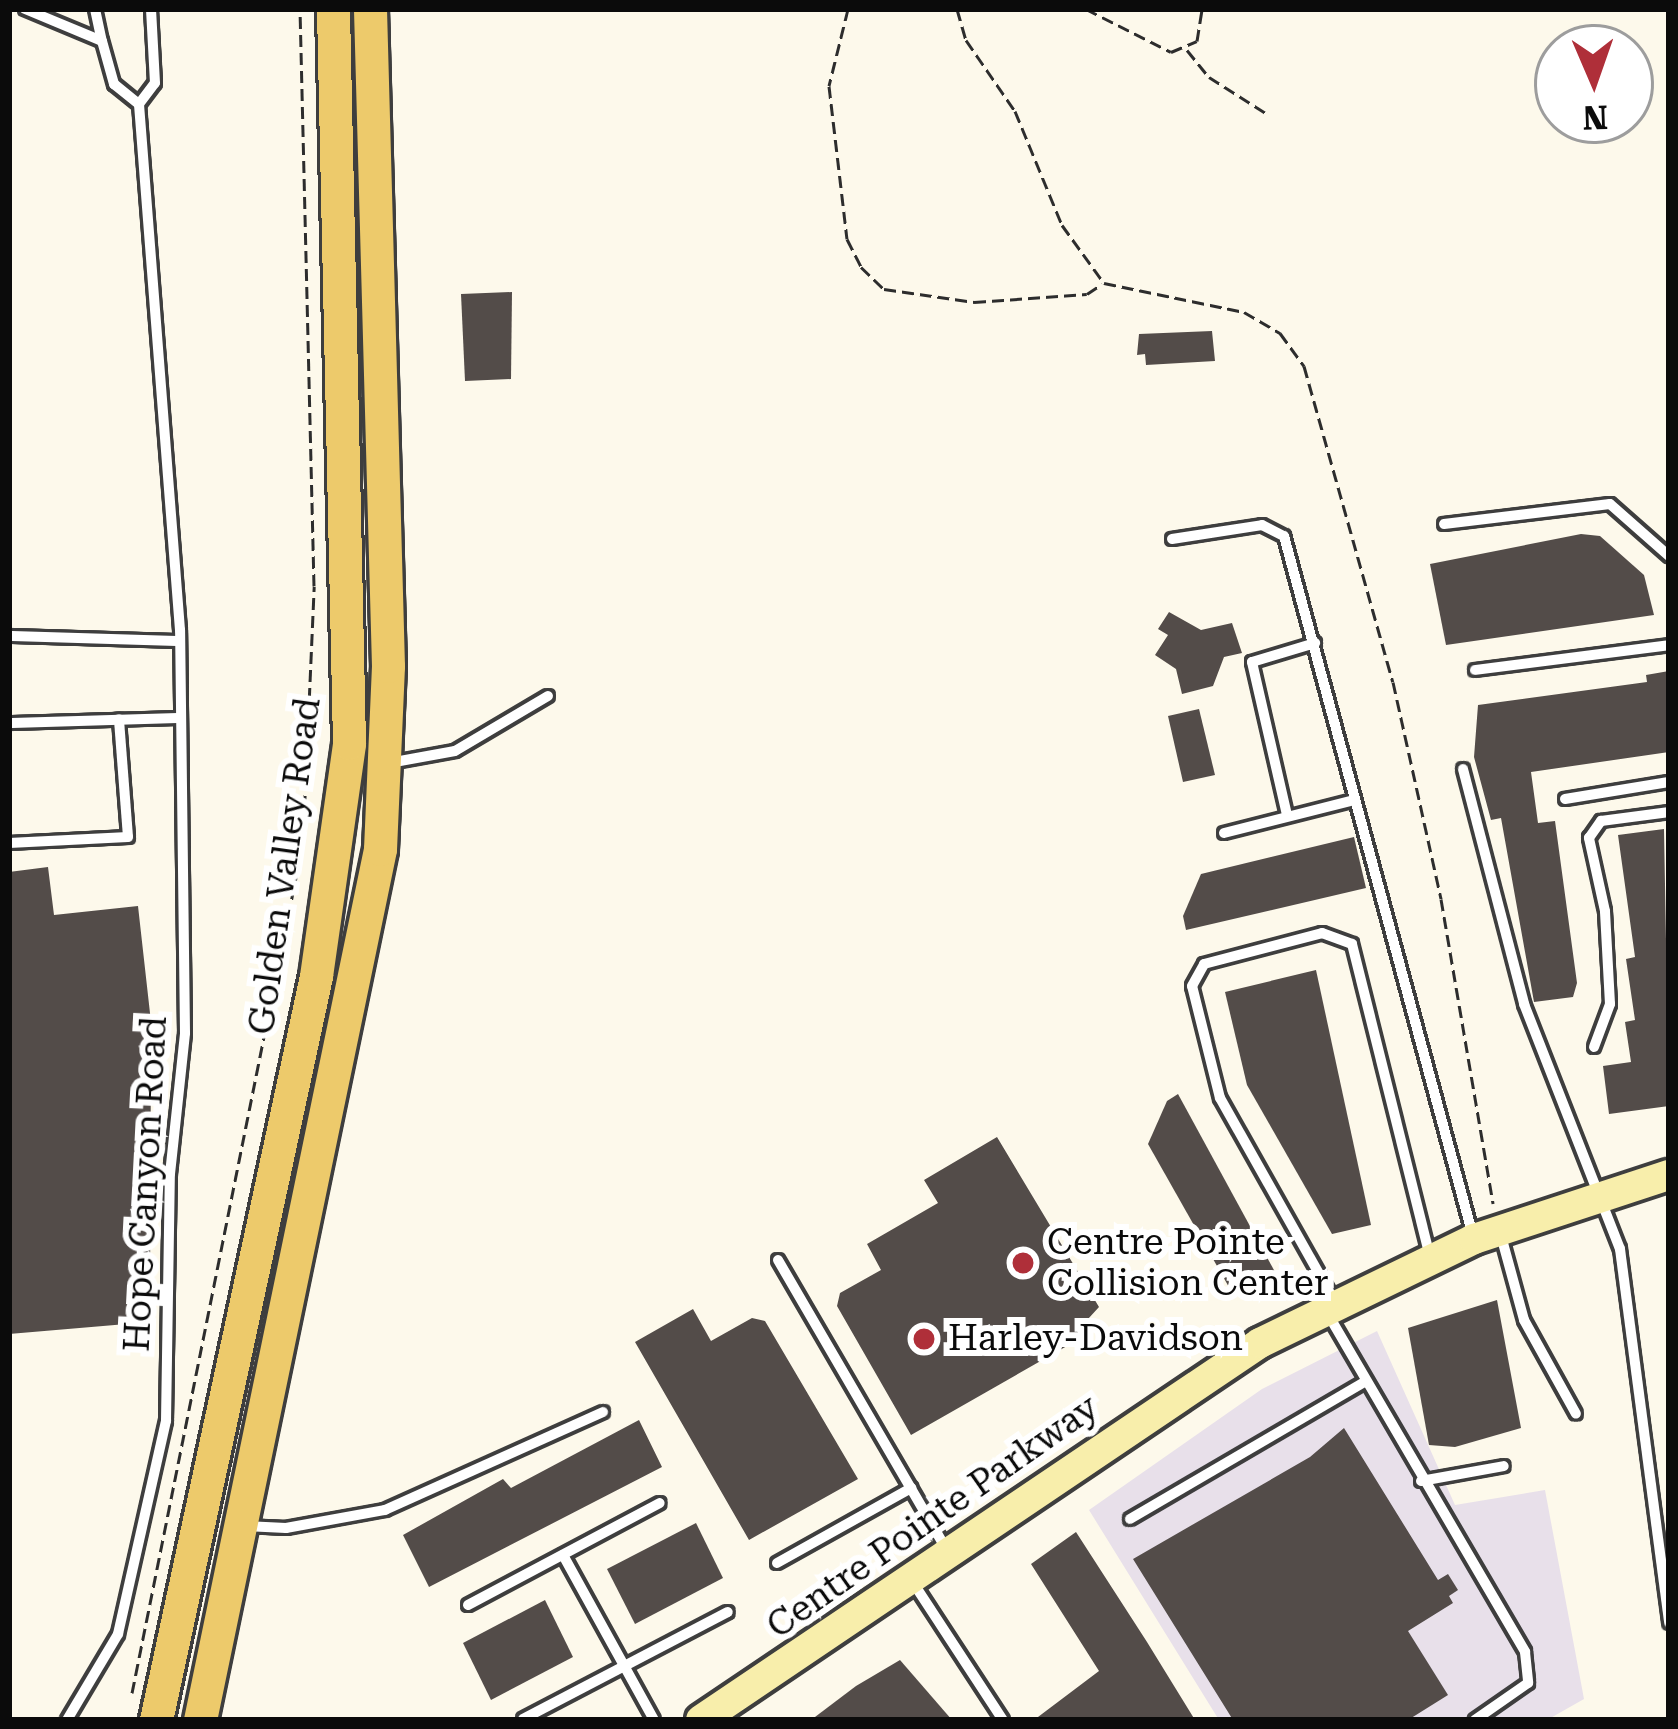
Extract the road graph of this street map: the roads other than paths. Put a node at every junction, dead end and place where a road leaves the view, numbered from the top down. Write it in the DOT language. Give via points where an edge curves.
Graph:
graph roads {
  1 [pos="25,9"];
  2 [pos="94,9"];
  3 [pos="151,9"];
  4 [pos="333,9"];
  5 [pos="370,9"];
  6 [pos="103,41"];
  7 [pos="139,104"];
  8 [pos="1444,524"];
  9 [pos="1172,539"];
  10 [pos="1669,556"];
  11 [pos="9,636"];
  12 [pos="180,636"];
  13 [pos="1316,643"];
  14 [pos="1669,645"];
  15 [pos="1474,670"];
  16 [pos="548,696"];
  17 [pos="181,718"];
  18 [pos="119,719"];
  19 [pos="9,723"];
  20 [pos="386,763"];
  21 [pos="1463,769"];
  22 [pos="1669,782"];
  23 [pos="1565,799"];
  24 [pos="1354,800"];
  25 [pos="1669,812"];
  26 [pos="1287,815"];
  27 [pos="1223,833"];
  28 [pos="9,843"];
  29 [pos="1594,1047"];
  30 [pos="1669,1175"];
  31 [pos="1598,1196"];
  32 [pos="1486,1234"];
  33 [pos="1431,1258"];
  34 [pos="778,1260"];
  35 [pos="1330,1305"];
  36 [pos="1363,1383"];
  37 [pos="603,1412"];
  38 [pos="1576,1414"];
  39 [pos="1504,1466"];
  40 [pos="1421,1481"];
  41 [pos="911,1488"];
  42 [pos="660,1503"];
  43 [pos="1130,1519"];
  44 [pos="241,1526"];
  45 [pos="563,1555"];
  46 [pos="950,1555"];
  47 [pos="777,1563"];
  48 [pos="912,1581"];
  49 [pos="467,1605"];
  50 [pos="728,1612"];
  51 [pos="1669,1623"];
  52 [pos="624,1666"];
  53 [pos="144,1708"];
  54 [pos="523,1719"];
  55 [pos="67,1720"];
  56 [pos="200,1720"];
  57 [pos="654,1720"];
  58 [pos="701,1720"];
  59 [pos="1003,1720"];
  60 [pos="1475,1720"];
  1 -- 6 [label="lane"];
  2 -- 6 [label="lane"];
  3 -- 7 [label="lane" via="155,83"];
  4 -- 53 [label="main road, Golden Valley Road" via="349,742 316,976"];
  5 -- 20 [label="main road"];
  6 -- 7 [label="lane" via="115,84"];
  7 -- 12 [label="lane, Hope Canyon Road"];
  8 -- 10 [label="lane" via="1610,504"];
  9 -- 13 [label="lane" via="1262,525 1285,536"];
  11 -- 12 [label="lane"];
  12 -- 17 [label="lane, Hope Canyon Road"];
  13 -- 24 [label="lane"];
  13 -- 26 [label="lane" via="1252,662"];
  14 -- 15 [label="lane"];
  16 -- 20 [label="lane" via="455,751"];
  17 -- 18 [label="lane"];
  17 -- 55 [label="lane, Hope Canyon Road" via="185,1033 170,1174 166,1420 118,1634"];
  18 -- 19 [label="lane"];
  18 -- 28 [label="lane" via="128,837"];
  20 -- 44 [label="main road" via="380,850 329,1120"];
  21 -- 31 [label="lane" via="1524,1004"];
  22 -- 23 [label="lane"];
  24 -- 26 [label="lane"];
  24 -- 32 [label="lane"];
  25 -- 29 [label="lane" via="1601,821 1589,838 1605,911 1610,1004"];
  26 -- 27 [label="lane"];
  30 -- 31 [label="street, Centre Pointe Parkway"];
  31 -- 32 [label="street, Centre Pointe Parkway"];
  31 -- 51 [label="lane" via="1620,1249"];
  32 -- 33 [label="street, Centre Pointe Parkway"];
  32 -- 38 [label="lane"];
  33 -- 35 [label="street, Centre Pointe Parkway"];
  33 -- 35 [label="lane" via="1415,1222 1400,1116 1352,944 1322,933 1204,964 1192,986 1220,1098"];
  34 -- 41 [label="lane"];
  35 -- 36 [label="lane"];
  35 -- 46 [label="street, Centre Pointe Parkway" via="1187,1387"];
  36 -- 40 [label="lane"];
  36 -- 43 [label="lane"];
  37 -- 44 [label="lane" via="385,1510 286,1528"];
  39 -- 40 [label="lane"];
  40 -- 60 [label="lane" via="1526,1652 1528,1683"];
  41 -- 46 [label="lane"];
  41 -- 47 [label="lane"];
  42 -- 45 [label="lane"];
  44 -- 56 [label="main road"];
  45 -- 49 [label="lane"];
  45 -- 52 [label="lane"];
  46 -- 48 [label="street, Centre Pointe Parkway"];
  48 -- 58 [label="street, Centre Pointe Parkway"];
  48 -- 59 [label="lane"];
  50 -- 52 [label="lane"];
  52 -- 54 [label="lane"];
  52 -- 57 [label="lane"];
}
